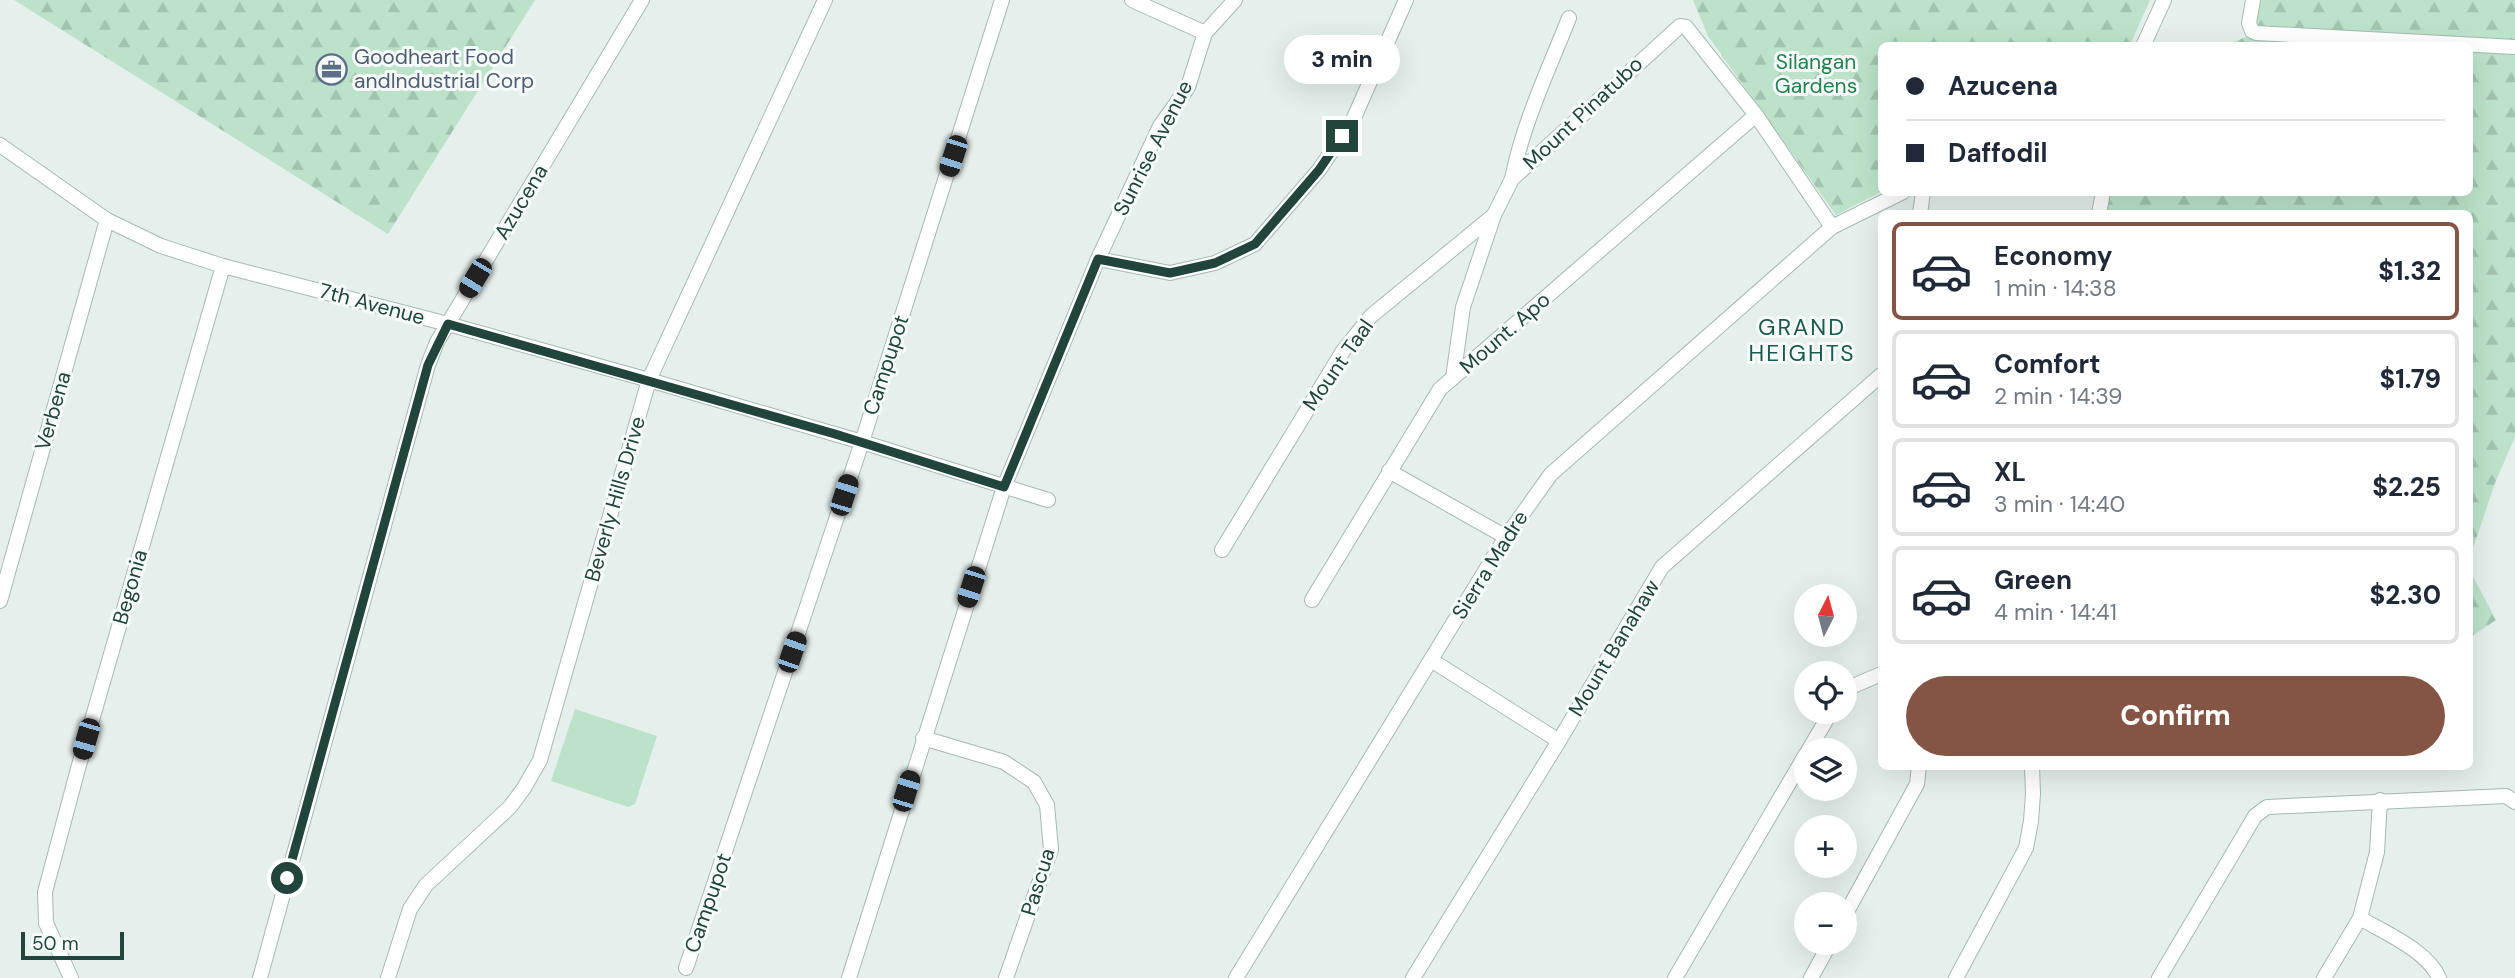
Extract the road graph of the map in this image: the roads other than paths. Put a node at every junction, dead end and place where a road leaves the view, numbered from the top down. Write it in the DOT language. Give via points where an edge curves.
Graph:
graph roads {
  1 [pos="642,0"];
  2 [pos="825,0"];
  3 [pos="1002,0"];
  4 [pos="1132,0"];
  5 [pos="1235,0"];
  6 [pos="1406,0"];
  7 [pos="2164,0"];
  8 [pos="2253,0"];
  9 [pos="1569,18"];
  10 [pos="1205,33"];
  11 [pos="2145,42"];
  12 [pos="2422,42"];
  13 [pos="2473,45"];
  14 [pos="2515,47"];
  15 [pos="1756,115"];
  16 [pos="0,145"];
  17 [pos="1512,179"];
  18 [pos="1895,196"];
  19 [pos="1494,215"];
  20 [pos="107,220"];
  21 [pos="1832,227"];
  22 [pos="1098,259"];
  23 [pos="223,266"];
  24 [pos="448,324"];
  25 [pos="1878,377"];
  26 [pos="1453,378"];
  27 [pos="649,380"];
  28 [pos="862,442"];
  29 [pos="1389,471"];
  30 [pos="1004,487"];
  31 [pos="1048,500"];
  32 [pos="1506,537"];
  33 [pos="1222,550"];
  34 [pos="0,598"];
  35 [pos="1312,600"];
  36 [pos="1431,660"];
  37 [pos="1878,675"];
  38 [pos="1857,684"];
  39 [pos="923,738"];
  40 [pos="1559,741"];
  41 [pos="1919,770"];
  42 [pos="2032,770"];
  43 [pos="1794,775"];
  44 [pos="2379,800"];
  45 [pos="2515,802"];
  46 [pos="1857,893"];
  47 [pos="2360,918"];
  48 [pos="1823,955"];
  49 [pos="686,968"];
  50 [pos="71,978"];
  51 [pos="260,978"];
  52 [pos="388,978"];
  53 [pos="849,978"];
  54 [pos="1006,978"];
  55 [pos="1236,978"];
  56 [pos="1413,978"];
  57 [pos="1675,978"];
  58 [pos="1811,978"];
  59 [pos="1956,978"];
  60 [pos="2159,978"];
  61 [pos="2324,978"];
  62 [pos="2439,978"];
  1 -- 24 [label="street, Azucena"];
  2 -- 27 [label="street, Beverly Hills Drive"];
  3 -- 28 [label="street, Campupot"];
  4 -- 10 [label="street"];
  5 -- 10 [label="street, Sunrise Avenue"];
  6 -- 22 [label="street" via="1353,120 1319,170 1255,244 1215,263 1170,273"];
  7 -- 11 [label="street"];
  8 -- 12 [label="street" via="2249,23 2256,33"];
  9 -- 17 [label="street"];
  10 -- 22 [label="street, Sunrise Avenue" via="1188,87 1160,126"];
  13 -- 14 [label="street"];
  15 -- 17 [label="street, Mount Pinatubo" via="1686,27 1680,26"];
  15 -- 21 [label="street"];
  15 -- 26 [label="street, Mount. Apo"];
  16 -- 20 [label="street, 7th Avenue"];
  17 -- 19 [label="street, Mount Pinatubo"];
  18 -- 21 [label="street, Sierra Madre"];
  19 -- 26 [label="street, Mount Pinatubo" via="1463,307"];
  19 -- 33 [label="street, Mount Taal" via="1371,316 1357,333"];
  20 -- 23 [label="street, 7th Avenue" via="162,246"];
  20 -- 34 [label="street, Verbena"];
  21 -- 32 [label="street, Sierra Madre" via="1550,474"];
  22 -- 30 [label="street, Sunrise Avenue"];
  23 -- 24 [label="street, 7th Avenue"];
  23 -- 50 [label="street, Begonia" via="45,892 46,923"];
  24 -- 27 [label="street, 7th Avenue"];
  24 -- 51 [label="street, Azucena" via="428,365"];
  25 -- 40 [label="street, Mount Banahaw" via="1662,567"];
  26 -- 29 [label="street, Mount. Apo" via="1440,389"];
  27 -- 28 [label="street, 7th Avenue"];
  27 -- 52 [label="street, Beverly Hills Drive" via="540,760 510,807 420,893 410,909"];
  28 -- 30 [label="street, 7th Avenue"];
  28 -- 49 [label="street, Campupot"];
  29 -- 32 [label="street"];
  29 -- 35 [label="street, Mount. Apo"];
  30 -- 31 [label="street, 7th Avenue"];
  30 -- 39 [label="street, Sunrise Avenue"];
  32 -- 36 [label="street, Sierra Madre"];
  36 -- 40 [label="street"];
  36 -- 55 [label="street, Sierra Madre"];
  37 -- 38 [label="street"];
  39 -- 53 [label="street, Sunrise Avenue"];
  39 -- 54 [label="street, Pascua" via="1004,762 1034,782 1047,805 1051,849"];
  40 -- 56 [label="street, Mount Banahaw"];
  41 -- 46 [label="street" via="1917,785"];
  42 -- 59 [label="street" via="2026,848"];
  43 -- 57 [label="street"];
  44 -- 45 [label="street" via="2506,796"];
  44 -- 47 [label="street" via="2377,852"];
  44 -- 60 [label="street" via="2267,807 2255,816"];
  47 -- 61 [label="street"];
  47 -- 62 [label="street" via="2424,956"];
  48 -- 58 [label="street"];
}
